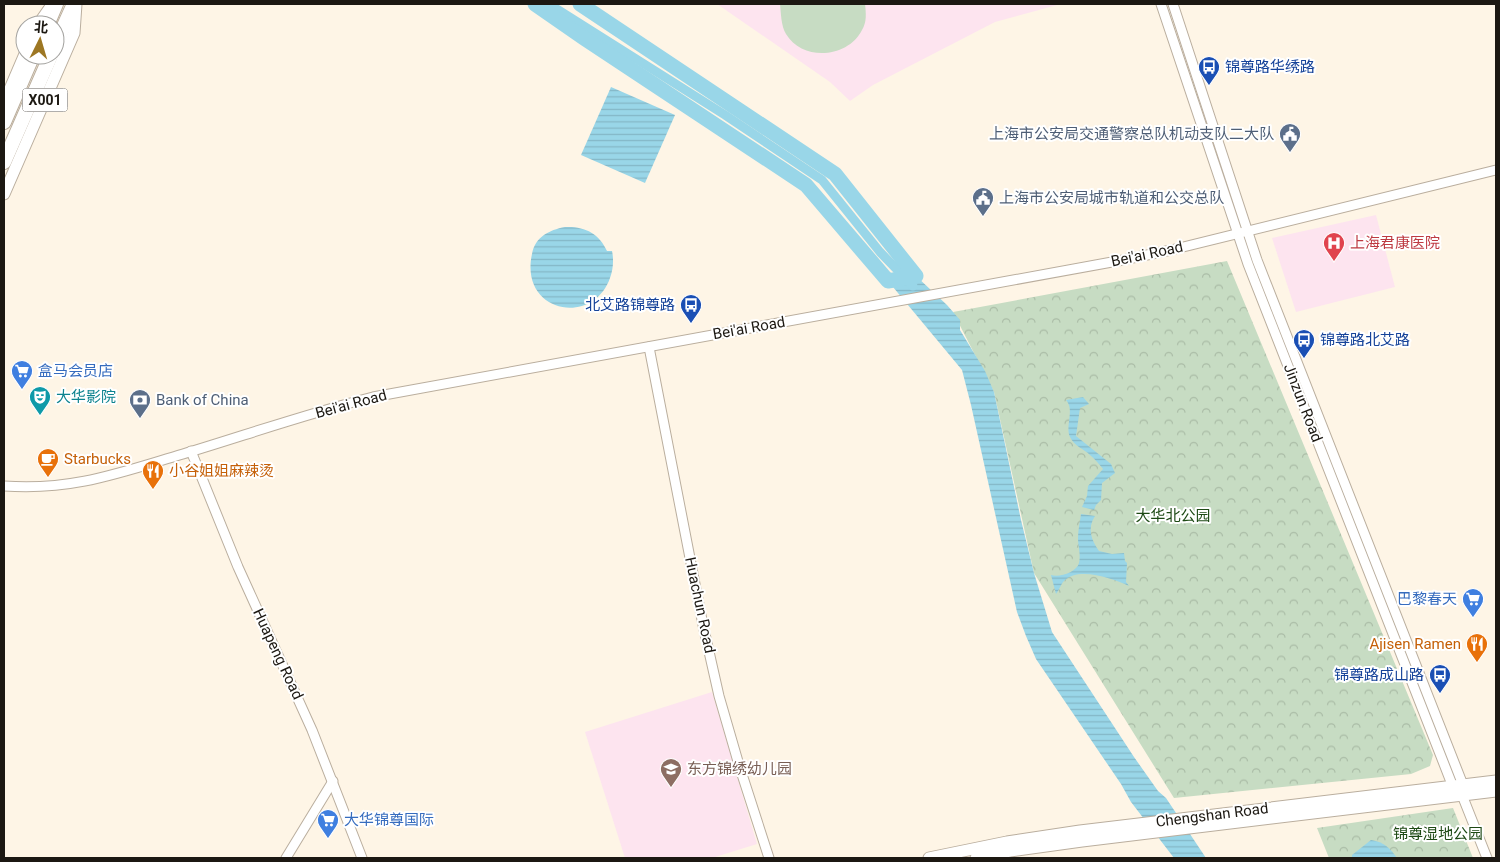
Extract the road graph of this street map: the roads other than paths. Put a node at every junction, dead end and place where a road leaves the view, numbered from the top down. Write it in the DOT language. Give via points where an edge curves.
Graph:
graph roads {
  1 [pos="54,4"];
  2 [pos="75,4"];
  3 [pos="1162,4"];
  4 [pos="1172,4"];
  5 [pos="46,15"];
  6 [pos="65,25"];
  7 [pos="20,65"];
  8 [pos="29,65"];
  9 [pos="47,65"];
  10 [pos="4,103"];
  11 [pos="4,122"];
  12 [pos="5,159"];
  13 [pos="1496,170"];
  14 [pos="4,194"];
  15 [pos="1247,231"];
  16 [pos="1238,234"];
  17 [pos="649,347"];
  18 [pos="192,451"];
  19 [pos="4,486"];
  20 [pos="332,781"];
  21 [pos="1496,782"];
  22 [pos="1460,789"];
  23 [pos="1496,791"];
  24 [pos="1188,823"];
  25 [pos="286,858"];
  26 [pos="362,858"];
  27 [pos="769,858"];
  28 [pos="929,858"];
  29 [pos="976,858"];
  30 [pos="1487,858"];
  1 -- 5 [label="main road"];
  2 -- 6 [label="highway, X001"];
  2 -- 14 [label="main road, X001" via="74,33"];
  3 -- 16 [label="street, Jinzun Road"];
  4 -- 15 [label="street, Jinzun Road"];
  7 -- 10 [label="main road, X001"];
  8 -- 11 [label="highway, X001"];
  9 -- 12 [label="highway, X001"];
  13 -- 15 [label="street, Bei'ai Road"];
  15 -- 16 [label="street, Bei'ai Road"];
  15 -- 22 [label="street, Jinzun Road"];
  16 -- 17 [label="street, Bei'ai Road" via="1123,260"];
  16 -- 22 [label="street, Jinzun Road"];
  17 -- 18 [label="street, Bei'ai Road" via="373,397"];
  17 -- 27 [label="street, Huachun Road" via="720,696"];
  18 -- 19 [label="street, Bei'ai Road" via="80,483"];
  18 -- 20 [label="street, Huapeng Road" via="238,567"];
  20 -- 25 [label="street"];
  20 -- 26 [label="street, Huapeng Road"];
  21 -- 22 [label="main road, Chengshan Road"];
  22 -- 23 [label="main road, Chengshan Road"];
  22 -- 24 [label="main road, Chengshan Road"];
  22 -- 30 [label="street, Jinzun Road"];
  24 -- 28 [label="main road, Chengshan Road" via="1140,824 1007,842"];
  24 -- 29 [label="main road, Chengshan Road" via="1148,833"];
}
